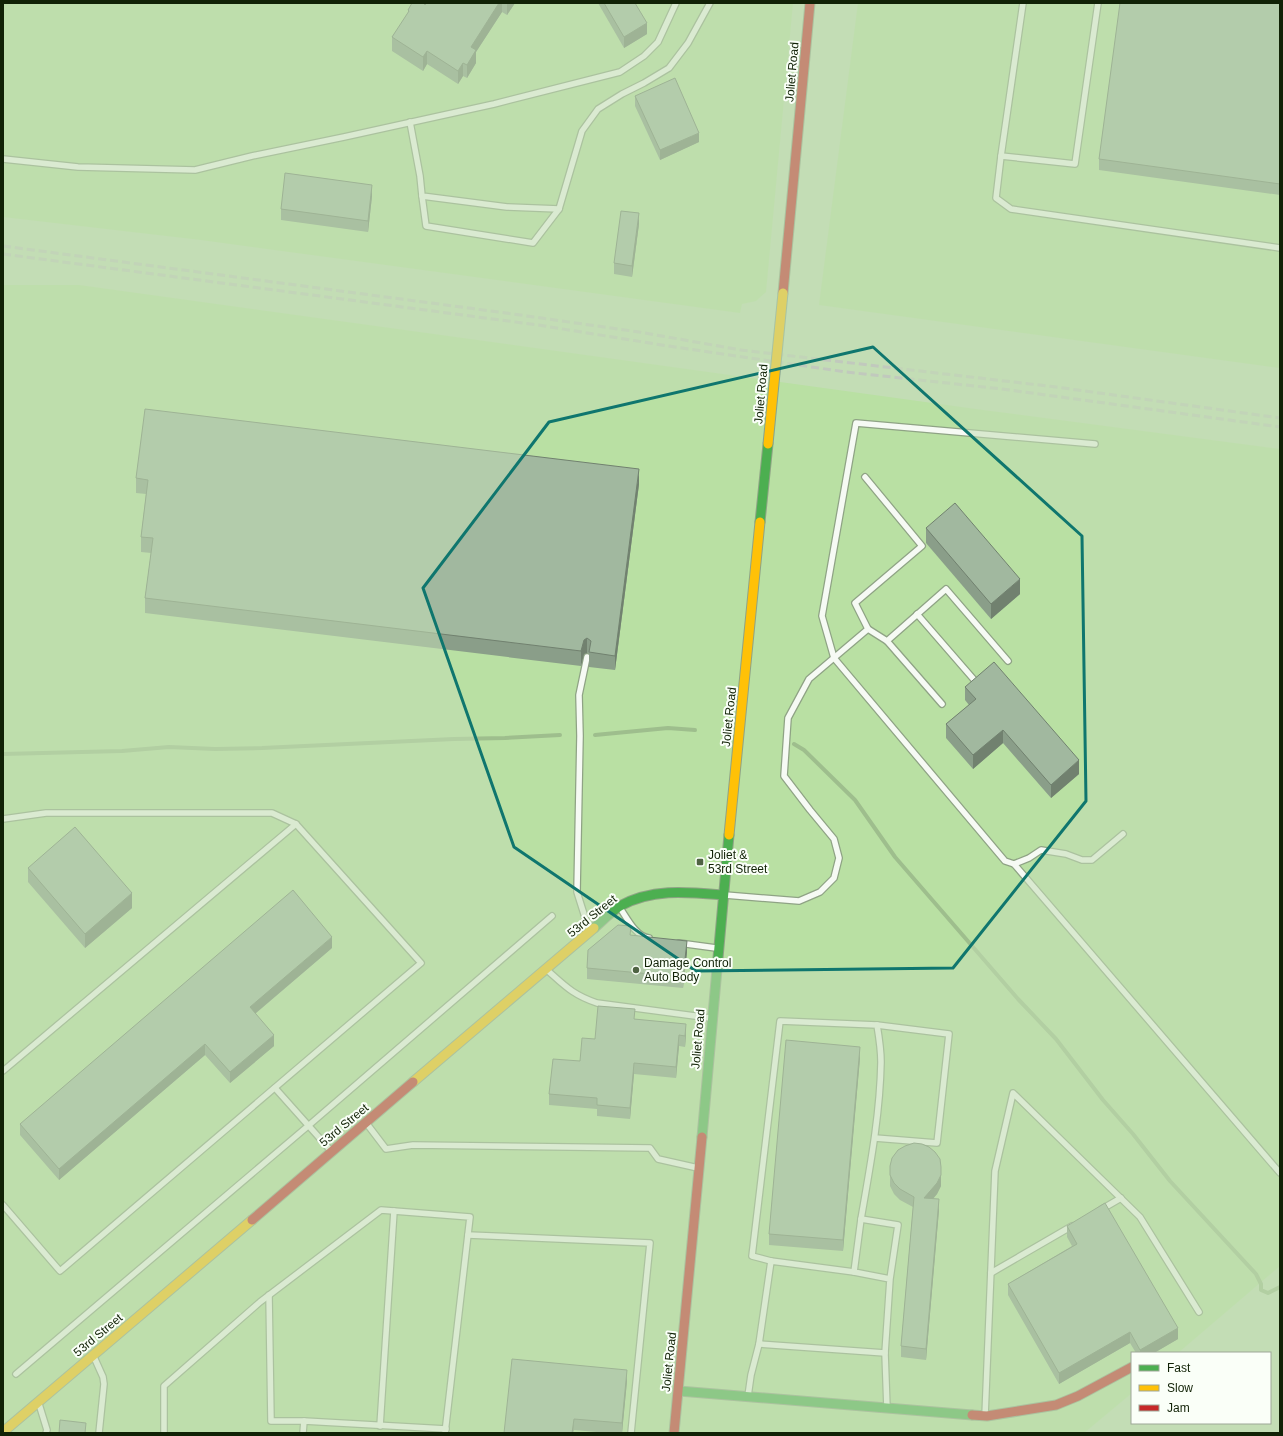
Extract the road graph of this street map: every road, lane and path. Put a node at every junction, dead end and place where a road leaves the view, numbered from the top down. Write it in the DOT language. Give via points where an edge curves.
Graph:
graph roads {
  1 [pos="676,3"];
  2 [pos="710,3"];
  3 [pos="810,3"];
  4 [pos="1023,3"];
  5 [pos="1098,3"];
  6 [pos="410,122"];
  7 [pos="1000,156"];
  8 [pos="3,159"];
  9 [pos="422,196"];
  10 [pos="559,209"];
  11 [pos="1280,248"];
  12 [pos="1094,444"];
  13 [pos="865,477"];
  14 [pos="917,614"];
  15 [pos="868,629"];
  16 [pos="887,641"];
  17 [pos="587,657"];
  18 [pos="834,658"];
  19 [pos="1008,661"];
  20 [pos="976,682"];
  21 [pos="942,704"];
  22 [pos="3,819"];
  23 [pos="296,824"];
  24 [pos="1123,834"];
  25 [pos="1014,864"];
  26 [pos="723,895"];
  27 [pos="619,907"];
  28 [pos="552,916"];
  29 [pos="590,932"];
  30 [pos="652,939"];
  31 [pos="674,942"];
  32 [pos="719,948"];
  33 [pos="546,969"];
  34 [pos="712,1018"];
  35 [pos="878,1025"];
  36 [pos="3,1071"];
  37 [pos="275,1088"];
  38 [pos="366,1122"];
  39 [pos="308,1126"];
  40 [pos="875,1138"];
  41 [pos="332,1152"];
  42 [pos="698,1168"];
  43 [pos="1280,1173"];
  44 [pos="1121,1198"];
  45 [pos="3,1205"];
  46 [pos="394,1211"];
  47 [pos="1093,1214"];
  48 [pos="861,1219"];
  49 [pos="1080,1222"];
  50 [pos="468,1235"];
  51 [pos="770,1260"];
  52 [pos="854,1272"];
  53 [pos="991,1273"];
  54 [pos="890,1278"];
  55 [pos="269,1295"];
  56 [pos="1199,1312"];
  57 [pos="759,1344"];
  58 [pos="885,1353"];
  59 [pos="93,1355"];
  60 [pos="1131,1368"];
  61 [pos="16,1374"];
  62 [pos="679,1391"];
  63 [pos="748,1396"];
  64 [pos="38,1402"];
  65 [pos="887,1408"];
  66 [pos="985,1416"];
  67 [pos="304,1421"];
  68 [pos="380,1426"];
  69 [pos="446,1431"];
  70 [pos="3,1432"];
  71 [pos="46,1433"];
  72 [pos="99,1433"];
  73 [pos="164,1433"];
  74 [pos="303,1433"];
  75 [pos="631,1433"];
  76 [pos="674,1433"];
  1 -- 6 [label="lane" via="658,42 644,56 620,72"];
  2 -- 10 [label="lane" via="688,43 669,68 598,109 582,131"];
  3 -- 26 [label="main road, Joliet Road, bridge"];
  4 -- 7 [label="lane"];
  5 -- 7 [label="lane" via="1075,164"];
  6 -- 8 [label="lane" via="195,170 78,167"];
  6 -- 9 [label="lane"];
  7 -- 11 [label="lane" via="996,198 1011,209"];
  9 -- 10 [label="lane"];
  9 -- 10 [label="lane" via="426,226 533,243"];
  12 -- 18 [label="lane" via="856,423 822,616"];
  13 -- 15 [label="lane" via="922,546 855,603"];
  14 -- 16 [label="lane"];
  14 -- 19 [label="lane" via="946,589"];
  14 -- 20 [label="lane"];
  15 -- 16 [label="lane"];
  15 -- 18 [label="lane"];
  16 -- 21 [label="lane"];
  17 -- 29 [label="lane" via="579,695 577,892"];
  18 -- 25 [label="lane" via="1005,861"];
  18 -- 26 [label="lane" via="809,679 788,718 784,776 834,839 838,858 834,878 820,892 799,901"];
  22 -- 23 [label="lane" via="46,813 272,813"];
  23 -- 36 [label="lane"];
  23 -- 37 [label="lane" via="421,963"];
  24 -- 25 [label="lane" via="1092,860 1041,850"];
  25 -- 43 [label="lane"];
  26 -- 27 [label="main road, 53rd Street" via="665,891 632,899"];
  26 -- 32 [label="main road, Joliet Road"];
  27 -- 29 [label="main road, 53rd Street"];
  27 -- 30 [label="lane" via="637,932 644,938"];
  28 -- 39 [label="lane"];
  29 -- 33 [label="main road, 53rd Street"];
  31 -- 32 [label="lane"];
  32 -- 34 [label="main road, Joliet Road"];
  33 -- 34 [label="lane" via="569,990 581,998 596,1003"];
  33 -- 38 [label="main road, 53rd Street"];
  34 -- 42 [label="main road, Joliet Road"];
  35 -- 40 [label="lane" via="881,1060"];
  35 -- 40 [label="lane" via="949,1034 937,1143"];
  35 -- 51 [label="lane" via="780,1021 752,1256"];
  37 -- 39 [label="lane"];
  37 -- 45 [label="lane" via="60,1271"];
  38 -- 41 [label="main road, 53rd Street"];
  38 -- 42 [label="lane" via="386,1149 413,1145 650,1148 658,1159"];
  39 -- 41 [label="lane"];
  39 -- 61 [label="lane"];
  40 -- 48 [label="lane"];
  41 -- 59 [label="main road, 53rd Street"];
  42 -- 62 [label="main road, Joliet Road"];
  44 -- 47 [label="lane"];
  44 -- 53 [label="lane" via="1013,1093 995,1171"];
  44 -- 56 [label="lane" via="1140,1217"];
  46 -- 50 [label="lane" via="470,1217"];
  46 -- 55 [label="lane" via="381,1210"];
  46 -- 68 [label="lane"];
  48 -- 52 [label="lane"];
  48 -- 54 [label="lane" via="898,1225"];
  49 -- 53 [label="lane"];
  50 -- 69 [label="lane"];
  50 -- 75 [label="lane" via="650,1243"];
  51 -- 52 [label="lane"];
  51 -- 57 [label="lane"];
  52 -- 54 [label="lane"];
  53 -- 66 [label="lane"];
  54 -- 58 [label="lane"];
  55 -- 67 [label="lane" via="271,1420"];
  55 -- 73 [label="lane" via="164,1386"];
  57 -- 58 [label="lane"];
  57 -- 63 [label="lane"];
  58 -- 65 [label="lane"];
  59 -- 64 [label="main road, 53rd Street"];
  59 -- 72 [label="lane" via="104,1384"];
  60 -- 66 [label="main road" via="1056,1405"];
  62 -- 63 [label="main road"];
  62 -- 76 [label="main road, Joliet Road"];
  63 -- 65 [label="main road"];
  64 -- 70 [label="main road, 53rd Street"];
  64 -- 71 [label="lane"];
  65 -- 66 [label="main road"];
  67 -- 68 [label="lane"];
  67 -- 74 [label="lane"];
  68 -- 69 [label="lane"];
}
